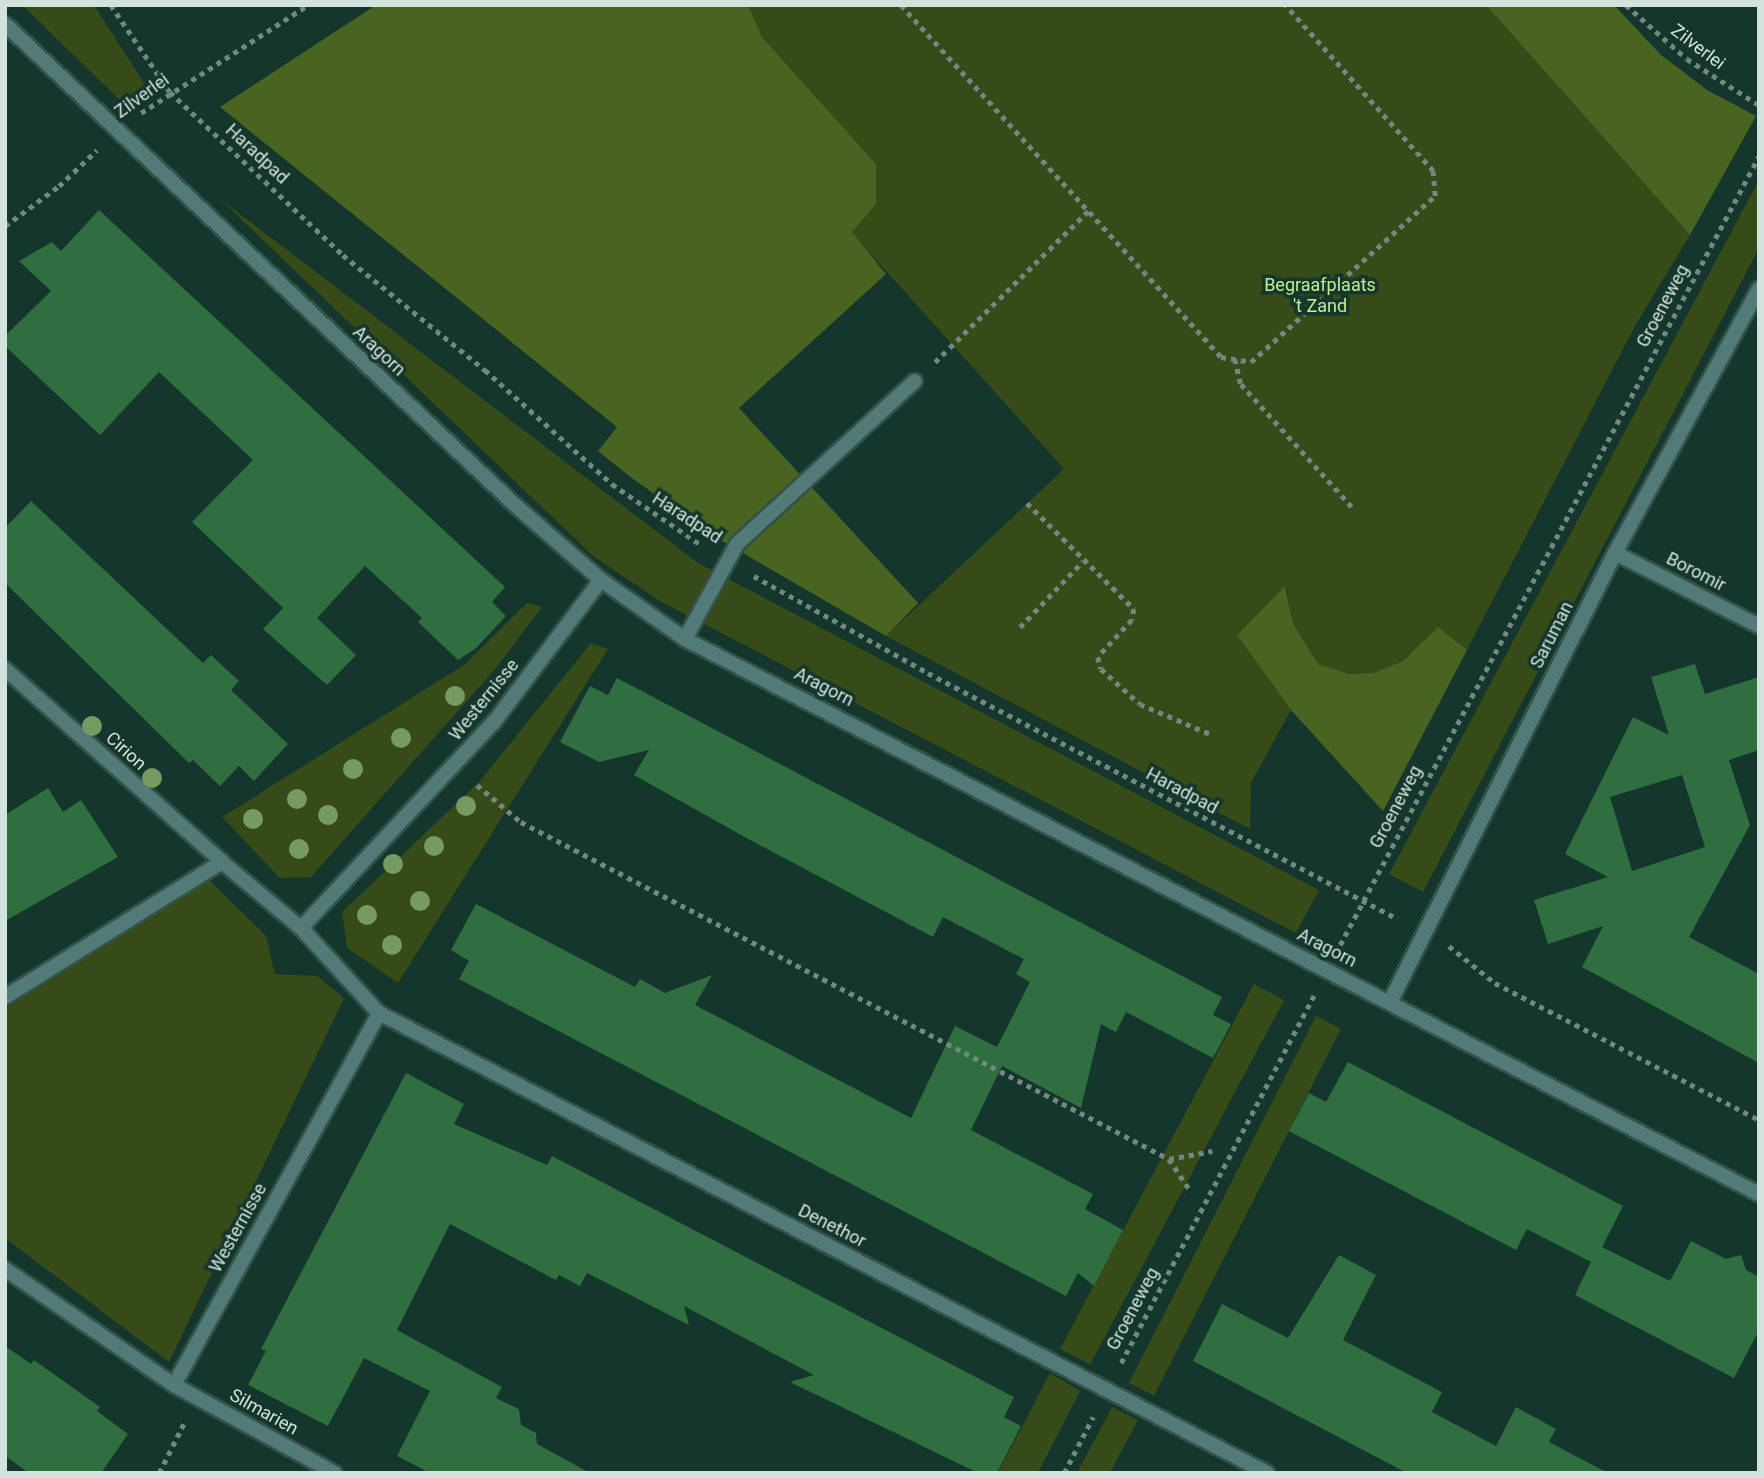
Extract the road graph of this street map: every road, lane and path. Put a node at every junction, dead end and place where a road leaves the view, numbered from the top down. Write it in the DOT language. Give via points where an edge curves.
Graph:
graph roads {
  1 [pos="111,5"];
  2 [pos="308,5"];
  3 [pos="901,5"];
  4 [pos="1285,5"];
  5 [pos="1626,5"];
  6 [pos="5,24"];
  7 [pos="170,92"];
  8 [pos="1759,105"];
  9 [pos="118,130"];
  10 [pos="1759,156"];
  11 [pos="1088,210"];
  12 [pos="5,226"];
  13 [pos="1759,289"];
  14 [pos="1235,359"];
  15 [pos="915,381"];
  16 [pos="1027,503"];
  17 [pos="1354,509"];
  18 [pos="1615,553"];
  19 [pos="727,560"];
  20 [pos="1083,561"];
  21 [pos="601,580"];
  22 [pos="1759,626"];
  23 [pos="1020,627"];
  24 [pos="685,639"];
  25 [pos="5,669"];
  26 [pos="1210,734"];
  27 [pos="454,766"];
  28 [pos="222,862"];
  29 [pos="1362,901"];
  30 [pos="301,928"];
  31 [pos="1424,933"];
  32 [pos="1327,970"];
  33 [pos="5,997"];
  34 [pos="1390,1002"];
  35 [pos="379,1013"];
  36 [pos="1759,1120"];
  37 [pos="1212,1151"];
  38 [pos="1169,1159"];
  39 [pos="1191,1192"];
  40 [pos="1759,1194"];
  41 [pos="5,1269"];
  42 [pos="173,1385"];
  43 [pos="1107,1389"];
  44 [pos="197,1398"];
  45 [pos="159,1473"];
  46 [pos="335,1473"];
  47 [pos="1064,1473"];
  48 [pos="1267,1473"];
  1 -- 7 [label="path, Haradpad"];
  2 -- 7 [label="path, Zilverlei"];
  3 -- 11 [label="path"];
  4 -- 14 [label="path" via="1433,171 1435,196 1251,362"];
  5 -- 8 [label="path, Zilverlei" via="1687,59"];
  6 -- 9 [label="street, Aragorn"];
  7 -- 9 [label="path, Zilverlei"];
  7 -- 19 [label="path, Haradpad" via="343,255 485,370 612,484 670,528"];
  9 -- 12 [label="path, Zilverlei" via="59,186"];
  9 -- 21 [label="street, Aragorn" via="515,505"];
  10 -- 29 [label="path, Groeneweg"];
  11 -- 14 [label="path" via="1221,357"];
  11 -- 15 [label="path"];
  13 -- 18 [label="street, Saruman"];
  14 -- 17 [label="path" via="1241,384"];
  15 -- 19 [label="street" via="754,527"];
  16 -- 20 [label="path"];
  18 -- 22 [label="street, Boromir"];
  18 -- 31 [label="street, Saruman"];
  19 -- 24 [label="street"];
  19 -- 29 [label="path, Haradpad" via="928,673"];
  20 -- 23 [label="path"];
  20 -- 26 [label="path" via="1134,609 1132,620 1098,657 1101,668 1140,704"];
  21 -- 24 [label="street, Aragorn"];
  21 -- 27 [label="street, Westernisse" via="494,722"];
  24 -- 32 [label="street, Aragorn"];
  25 -- 28 [label="street, Cirion"];
  27 -- 30 [label="street, Westernisse"];
  27 -- 38 [label="path" via="521,822"];
  28 -- 30 [label="street"];
  28 -- 33 [label="street"];
  29 -- 31 [label="path"];
  29 -- 32 [label="path, Groeneweg"];
  30 -- 35 [label="street"];
  31 -- 34 [label="street, Saruman"];
  31 -- 36 [label="path" via="1453,948 1495,983"];
  32 -- 34 [label="street, Aragorn"];
  32 -- 43 [label="path, Groeneweg"];
  34 -- 40 [label="street, Aragorn"];
  35 -- 42 [label="street, Westernisse"];
  35 -- 43 [label="street, Denethor"];
  37 -- 38 [label="path"];
  38 -- 39 [label="path"];
  41 -- 42 [label="street"];
  42 -- 44 [label="street, Silmarien"];
  43 -- 47 [label="path, Groeneweg"];
  43 -- 48 [label="street, Denethor"];
  44 -- 45 [label="path"];
  44 -- 46 [label="street, Silmarien"];
}
